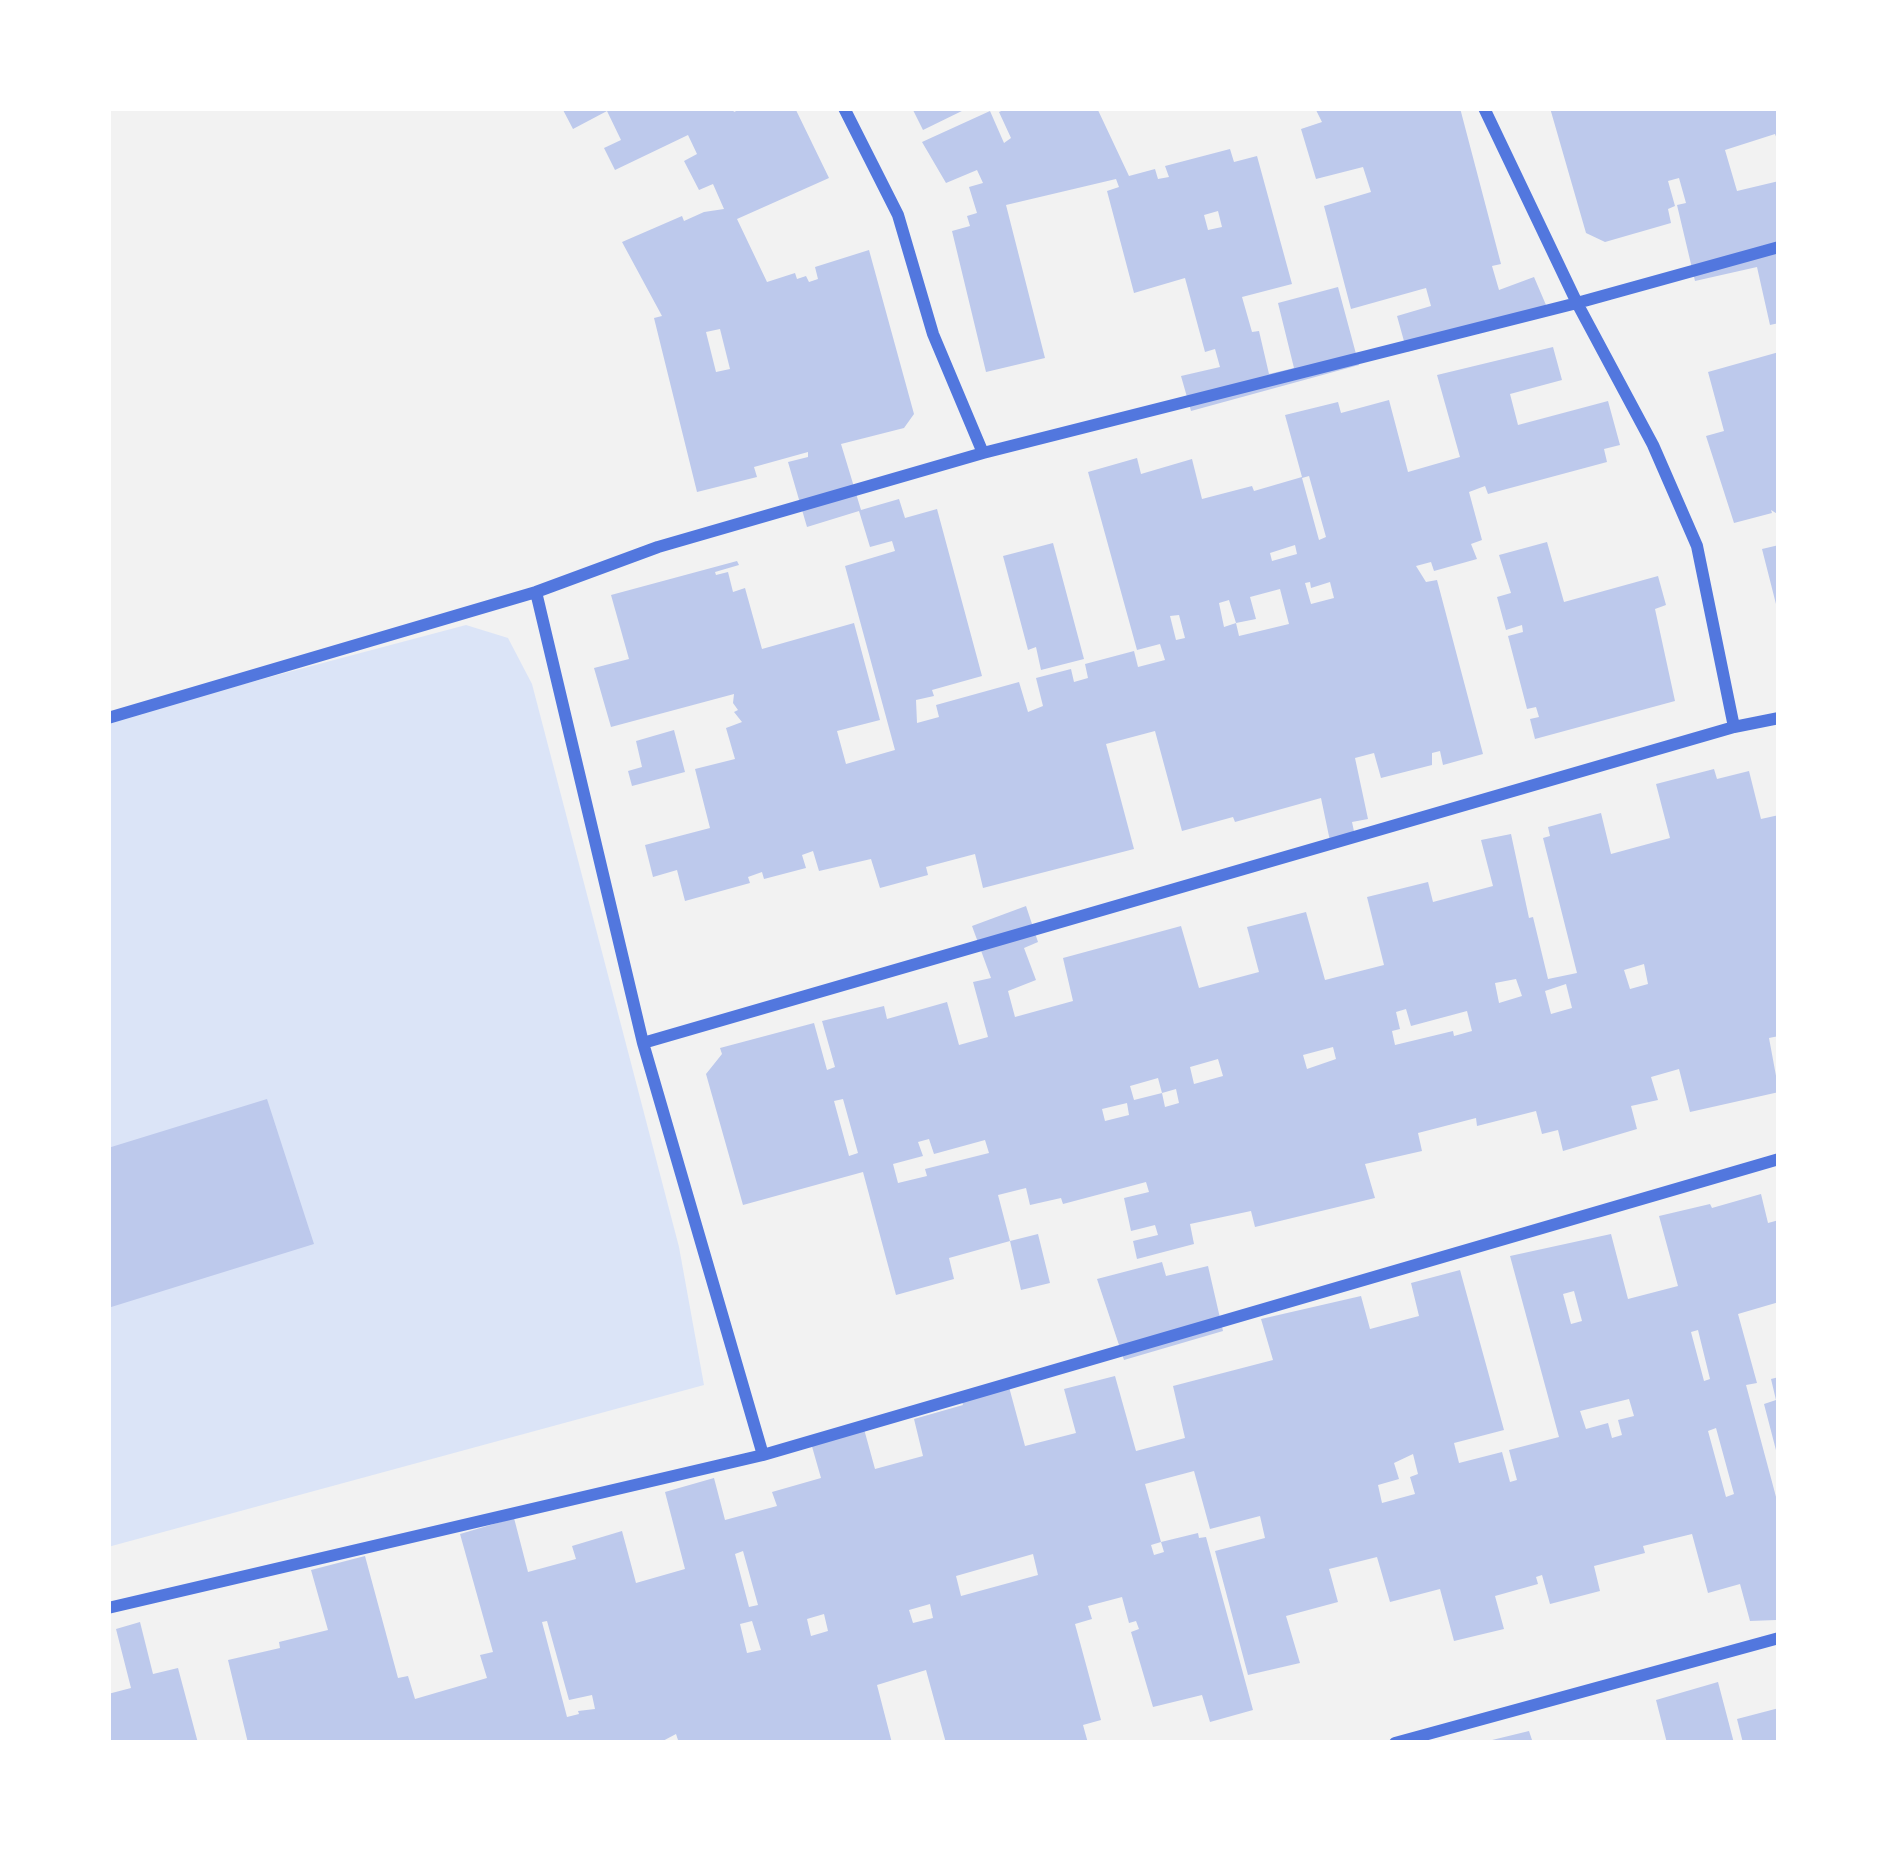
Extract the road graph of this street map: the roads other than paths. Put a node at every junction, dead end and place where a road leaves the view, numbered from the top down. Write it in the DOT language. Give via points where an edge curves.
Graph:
graph roads {
  1 [pos="844,108"];
  2 [pos="1484,108"];
  3 [pos="1779,247"];
  4 [pos="1577,303"];
  5 [pos="982,452"];
  6 [pos="536,592"];
  7 [pos="108,718"];
  8 [pos="1779,718"];
  9 [pos="1734,727"];
  10 [pos="643,1043"];
  11 [pos="1779,1159"];
  12 [pos="763,1455"];
  13 [pos="108,1608"];
  14 [pos="1779,1638"];
  15 [pos="1395,1743"];
  1 -- 5 [label="street" via="898,215 933,334"];
  2 -- 4 [label="street"];
  3 -- 4 [label="street"];
  4 -- 5 [label="street"];
  4 -- 9 [label="street" via="1697,546"];
  5 -- 6 [label="street" via="658,547"];
  6 -- 7 [label="street"];
  6 -- 10 [label="street"];
  8 -- 9 [label="street"];
  9 -- 10 [label="street"];
  10 -- 12 [label="street"];
  11 -- 12 [label="street"];
  12 -- 13 [label="street"];
  14 -- 15 [label="street"];
}
